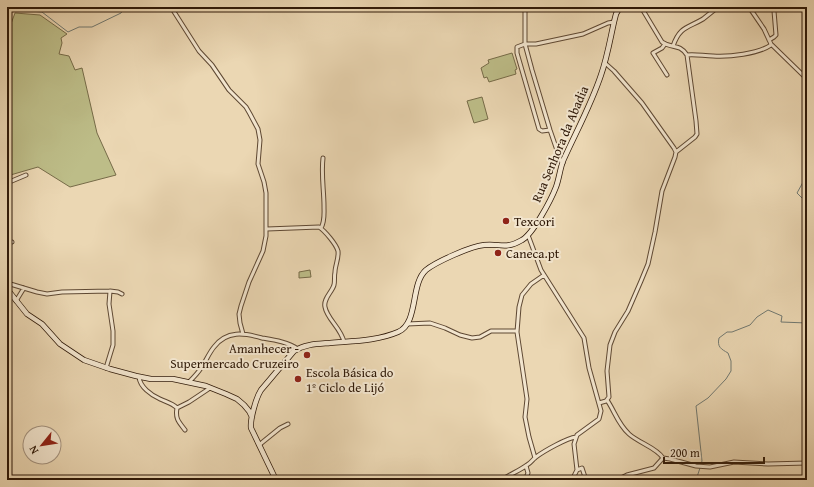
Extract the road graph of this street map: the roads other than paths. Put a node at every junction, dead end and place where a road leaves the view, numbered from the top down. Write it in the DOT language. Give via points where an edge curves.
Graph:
graph roads {
  1 [pos="171,7"];
  2 [pos="525,7"];
  3 [pos="620,7"];
  4 [pos="641,7"];
  5 [pos="718,7"];
  6 [pos="749,7"];
  7 [pos="781,7"];
  8 [pos="614,22"];
  9 [pos="769,40"];
  10 [pos="525,44"];
  11 [pos="665,44"];
  12 [pos="771,45"];
  13 [pos="673,46"];
  14 [pos="687,55"];
  15 [pos="604,63"];
  16 [pos="667,75"];
  17 [pos="807,79"];
  18 [pos="550,130"];
  19 [pos="676,152"];
  20 [pos="324,158"];
  21 [pos="563,163"];
  22 [pos="26,175"];
  23 [pos="7,183"];
  24 [pos="321,228"];
  25 [pos="267,229"];
  26 [pos="528,235"];
  27 [pos="12,242"];
  28 [pos="7,243"];
  29 [pos="544,275"];
  30 [pos="7,283"];
  31 [pos="24,288"];
  32 [pos="7,289"];
  33 [pos="110,291"];
  34 [pos="122,294"];
  35 [pos="16,301"];
  36 [pos="407,324"];
  37 [pos="517,331"];
  38 [pos="243,334"];
  39 [pos="344,342"];
  40 [pos="298,349"];
  41 [pos="106,368"];
  42 [pos="139,377"];
  43 [pos="189,382"];
  44 [pos="210,388"];
  45 [pos="607,400"];
  46 [pos="599,403"];
  47 [pos="177,408"];
  48 [pos="252,417"];
  49 [pos="288,424"];
  50 [pos="185,430"];
  51 [pos="576,437"];
  52 [pos="258,445"];
  53 [pos="535,458"];
  54 [pos="663,458"];
  55 [pos="807,462"];
  56 [pos="526,466"];
  57 [pos="577,470"];
  58 [pos="276,480"];
  59 [pos="502,480"];
  60 [pos="525,480"];
  61 [pos="572,480"];
  62 [pos="586,480"];
  63 [pos="617,480"];
  1 -- 25 [label="street" via="200,51 255,121 260,140 258,164 266,192"];
  2 -- 10 [label="street"];
  3 -- 8 [label="main road, Rua Senhora da Abadia"];
  4 -- 11 [label="street"];
  5 -- 13 [label="street" via="684,28"];
  6 -- 9 [label="street"];
  7 -- 9 [label="street" via="774,11 776,35"];
  8 -- 10 [label="street" via="583,34"];
  8 -- 15 [label="main road, Rua Senhora da Abadia"];
  9 -- 12 [label="street"];
  10 -- 18 [label="street"];
  10 -- 18 [label="street" via="517,47 517,53 538,129"];
  11 -- 13 [label="street"];
  11 -- 16 [label="street" via="653,53"];
  12 -- 14 [label="street" via="751,53"];
  12 -- 17 [label="street"];
  13 -- 14 [label="street" via="680,48"];
  14 -- 19 [label="street" via="697,134"];
  15 -- 19 [label="street" via="642,103"];
  15 -- 21 [label="main road, Rua Senhora da Abadia"];
  18 -- 21 [label="street"];
  19 -- 45 [label="street" via="662,191 648,264 610,346"];
  20 -- 24 [label="street" via="324,224"];
  21 -- 26 [label="main road, Rua Senhora da Abadia" via="543,213"];
  22 -- 23 [label="street"];
  24 -- 25 [label="street"];
  24 -- 39 [label="street" via="338,251 334,284 324,306"];
  25 -- 38 [label="street" via="263,251 248,282 241,306 240,323"];
  26 -- 29 [label="street"];
  26 -- 36 [label="main road, Rua Senhora da Abadia" via="510,246 486,244 472,247 429,268 419,282"];
  27 -- 28 [label="street"];
  29 -- 37 [label="street" via="531,284 522,295"];
  29 -- 46 [label="street" via="582,334"];
  30 -- 31 [label="street"];
  31 -- 33 [label="street" via="47,294"];
  31 -- 35 [label="street"];
  32 -- 35 [label="main road"];
  33 -- 34 [label="street"];
  33 -- 41 [label="street" via="114,345"];
  35 -- 41 [label="main road" via="60,344 84,360"];
  36 -- 37 [label="street" via="430,323 472,338 491,331"];
  36 -- 39 [label="main road" via="400,331 389,335"];
  37 -- 53 [label="street" via="527,399 525,417"];
  38 -- 40 [label="street" via="284,343"];
  38 -- 43 [label="street" via="222,338"];
  39 -- 40 [label="main road"];
  40 -- 48 [label="main road" via="258,394"];
  41 -- 42 [label="main road"];
  42 -- 43 [label="main road"];
  42 -- 47 [label="street" via="145,389"];
  43 -- 44 [label="main road"];
  44 -- 47 [label="street"];
  44 -- 48 [label="main road" via="237,399"];
  45 -- 46 [label="street"];
  45 -- 54 [label="street" via="621,426 636,440"];
  46 -- 51 [label="street" via="599,419"];
  47 -- 50 [label="street" via="176,418"];
  48 -- 52 [label="main road" via="251,428"];
  49 -- 52 [label="street"];
  51 -- 53 [label="street"];
  51 -- 57 [label="street" via="574,444"];
  52 -- 58 [label="main road"];
  53 -- 56 [label="street"];
  54 -- 55 [label="street" via="704,467 734,462"];
  54 -- 63 [label="street" via="654,468"];
  56 -- 59 [label="street"];
  56 -- 60 [label="street" via="528,473"];
  57 -- 61 [label="street"];
  57 -- 62 [label="street" via="582,468"];
}
